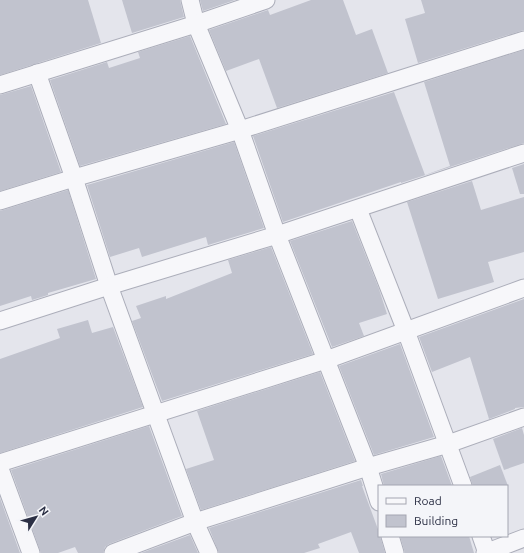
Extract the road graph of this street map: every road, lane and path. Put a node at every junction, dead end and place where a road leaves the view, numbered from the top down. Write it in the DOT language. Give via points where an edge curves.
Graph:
graph roads {
  1 [pos="190,0"];
  2 [pos="266,0"];
  3 [pos="196,24"];
  4 [pos="524,40"];
  5 [pos="37,73"];
  6 [pos="0,85"];
  7 [pos="240,130"];
  8 [pos="524,154"];
  9 [pos="74,178"];
  10 [pos="0,201"];
  11 [pos="358,209"];
  12 [pos="277,235"];
  13 [pos="109,286"];
  14 [pos="524,288"];
  15 [pos="0,321"];
  16 [pos="406,331"];
  17 [pos="326,360"];
  18 [pos="156,414"];
  19 [pos="524,417"];
  20 [pos="448,444"];
  21 [pos="0,463"];
  22 [pos="368,468"];
  23 [pos="0,469"];
  24 [pos="463,485"];
  25 [pos="378,499"];
  26 [pos="195,522"];
  27 [pos="390,537"];
  28 [pos="481,537"];
  29 [pos="524,538"];
  30 [pos="31,553"];
  31 [pos="112,553"];
  32 [pos="209,553"];
  33 [pos="395,553"];
  34 [pos="486,553"];
  1 -- 3 [label="street"];
  2 -- 3 [label="street"];
  3 -- 5 [label="street"];
  3 -- 7 [label="street"];
  4 -- 7 [label="street"];
  5 -- 6 [label="street"];
  5 -- 9 [label="street"];
  7 -- 9 [label="street"];
  7 -- 12 [label="street"];
  8 -- 11 [label="street"];
  9 -- 10 [label="street"];
  9 -- 13 [label="street"];
  11 -- 12 [label="street"];
  11 -- 16 [label="street"];
  12 -- 13 [label="street"];
  12 -- 17 [label="street"];
  13 -- 15 [label="street"];
  13 -- 18 [label="street"];
  14 -- 16 [label="street"];
  16 -- 17 [label="street"];
  16 -- 20 [label="street"];
  17 -- 18 [label="street"];
  17 -- 22 [label="street"];
  18 -- 21 [label="street"];
  18 -- 26 [label="street"];
  19 -- 20 [label="street"];
  20 -- 22 [label="street"];
  20 -- 24 [label="street"];
  22 -- 25 [label="street"];
  22 -- 26 [label="street"];
  23 -- 30 [label="street"];
  26 -- 31 [label="street"];
  26 -- 32 [label="street"];
  27 -- 33 [label="street"];
  28 -- 34 [label="street"];
  29 -- 34 [label="street"];
}
